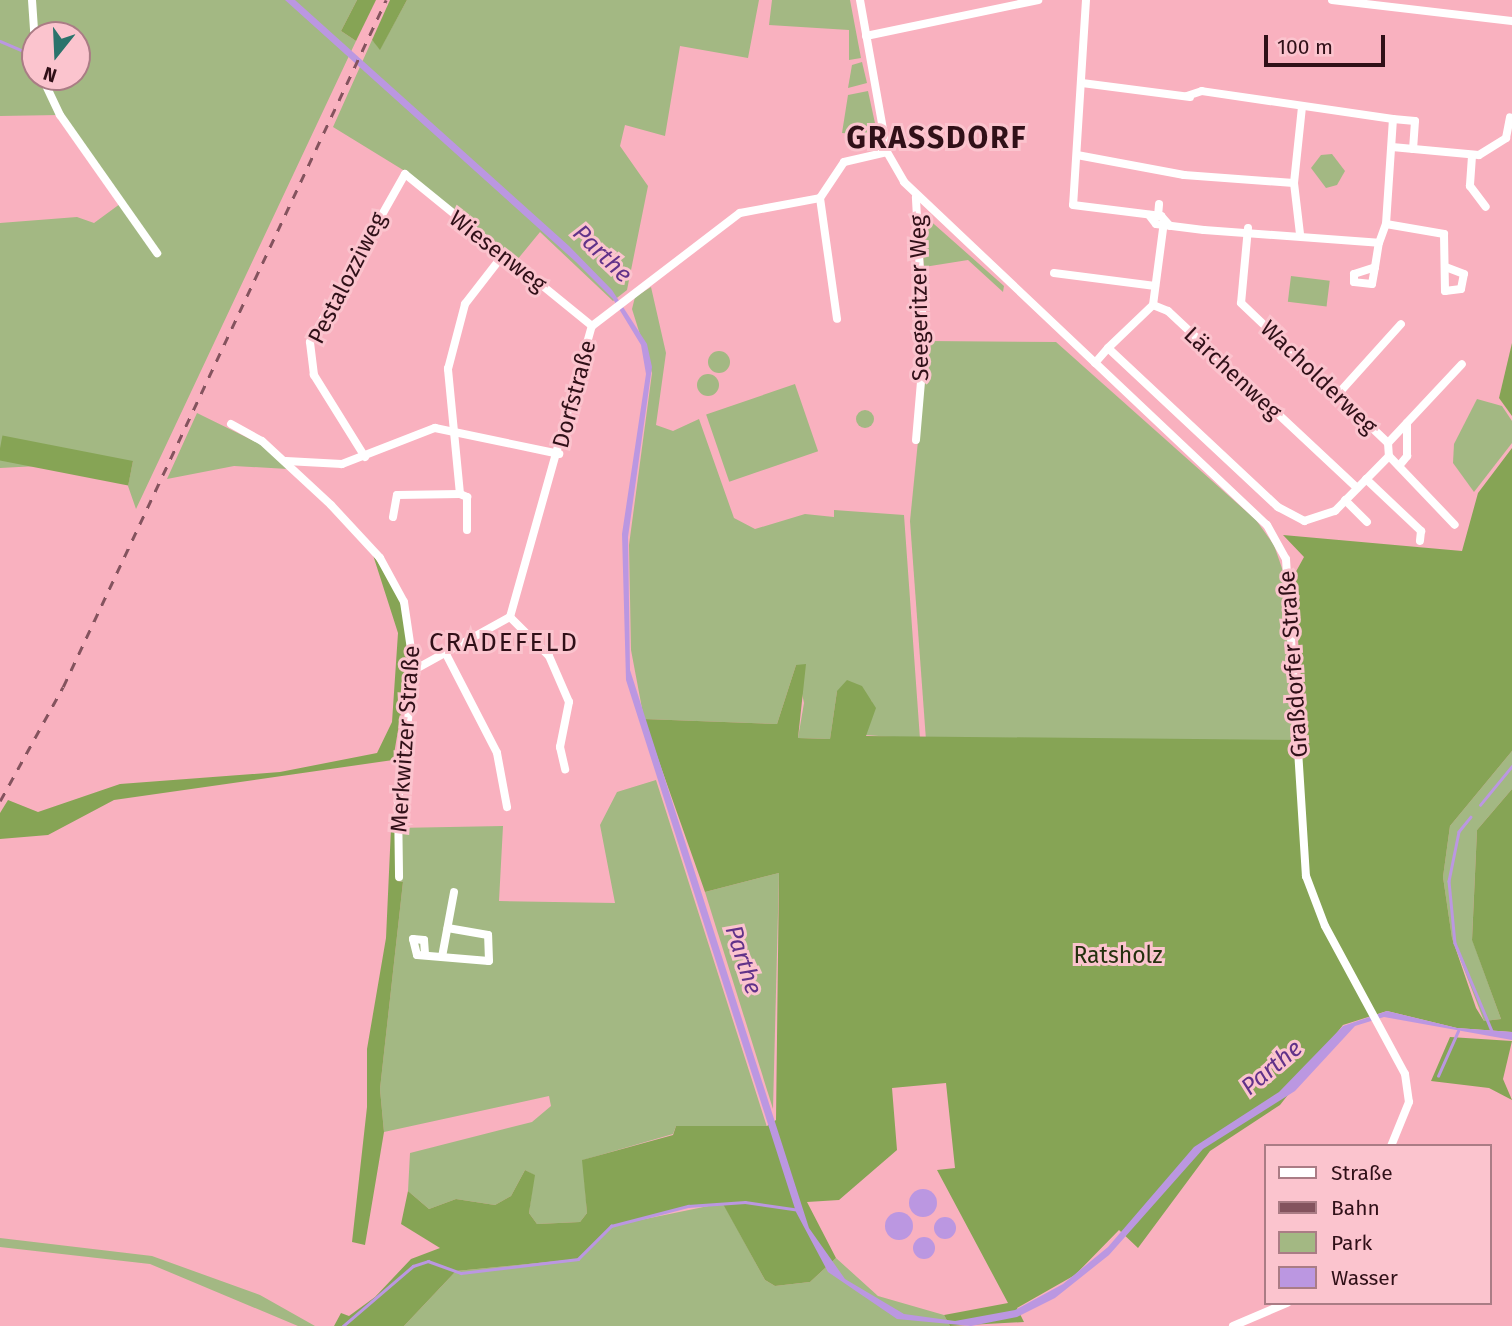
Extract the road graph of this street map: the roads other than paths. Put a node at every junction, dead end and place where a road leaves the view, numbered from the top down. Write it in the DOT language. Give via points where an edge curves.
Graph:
graph roads {
  1 [pos="32,0"];
  2 [pos="860,0"];
  3 [pos="1038,0"];
  4 [pos="1086,0"];
  5 [pos="1332,0"];
  6 [pos="33,21"];
  7 [pos="1512,21"];
  8 [pos="866,36"];
  9 [pos="1082,83"];
  10 [pos="48,91"];
  11 [pos="1302,107"];
  12 [pos="1510,117"];
  13 [pos="1393,119"];
  14 [pos="1392,147"];
  15 [pos="1413,149"];
  16 [pos="887,152"];
  17 [pos="1077,155"];
  18 [pos="1472,156"];
  19 [pos="405,174"];
  20 [pos="1294,183"];
  21 [pos="916,197"];
  22 [pos="820,198"];
  23 [pos="1159,204"];
  24 [pos="1486,207"];
  25 [pos="1161,220"];
  26 [pos="1386,224"];
  27 [pos="1248,229"];
  28 [pos="1300,234"];
  29 [pos="1379,243"];
  30 [pos="157,254"];
  31 [pos="503,254"];
  32 [pos="1375,267"];
  33 [pos="1446,267"];
  34 [pos="1054,274"];
  35 [pos="1156,286"];
  36 [pos="1153,305"];
  37 [pos="837,319"];
  38 [pos="1401,324"];
  39 [pos="592,326"];
  40 [pos="1108,348"];
  41 [pos="1095,363"];
  42 [pos="1462,364"];
  43 [pos="1338,394"];
  44 [pos="1407,423"];
  45 [pos="231,424"];
  46 [pos="453,428"];
  47 [pos="916,440"];
  48 [pos="1388,443"];
  49 [pos="559,454"];
  50 [pos="1389,456"];
  51 [pos="365,457"];
  52 [pos="286,461"];
  53 [pos="1399,467"];
  54 [pos="1366,479"];
  55 [pos="1357,488"];
  56 [pos="460,494"];
  57 [pos="1345,500"];
  58 [pos="393,517"];
  59 [pos="1367,522"];
  60 [pos="1455,525"];
  61 [pos="467,530"];
  62 [pos="1420,541"];
  63 [pos="510,617"];
  64 [pos="446,654"];
  65 [pos="414,670"];
  66 [pos="565,769"];
  67 [pos="507,807"];
  68 [pos="399,877"];
  69 [pos="454,892"];
  70 [pos="447,928"];
  71 [pos="425,954"];
  72 [pos="442,957"];
  73 [pos="1392,1144"];
  74 [pos="1283,1305"];
  75 [pos="1246,1323"];
  76 [pos="1233,1326"];
  1 -- 6 [label="street"];
  2 -- 8 [label="street, Graßdorfer Straße"];
  3 -- 8 [label="street"];
  4 -- 9 [label="street"];
  5 -- 7 [label="street"];
  8 -- 16 [label="street, Graßdorfer Straße"];
  9 -- 11 [label="street" via="1187,96 1213,93"];
  9 -- 17 [label="street"];
  10 -- 30 [label="street"];
  11 -- 13 [label="street"];
  11 -- 20 [label="street"];
  12 -- 18 [label="street" via="1506,138"];
  13 -- 14 [label="street"];
  13 -- 15 [label="street" via="1415,121"];
  14 -- 15 [label="street"];
  14 -- 26 [label="street"];
  15 -- 18 [label="street"];
  16 -- 21 [label="street, Graßdorfer Straße"];
  16 -- 22 [label="street" via="844,162"];
  17 -- 20 [label="street" via="1184,175"];
  17 -- 25 [label="street" via="1073,205"];
  18 -- 24 [label="street" via="1470,186"];
  19 -- 31 [label="street, Wiesenweg"];
  19 -- 51 [label="street, Pestalozziweg" via="310,342 314,374"];
  20 -- 28 [label="street"];
  21 -- 41 [label="street, Graßdorfer Straße"];
  21 -- 47 [label="street, Seegeritzer Weg" via="924,347"];
  22 -- 37 [label="street"];
  22 -- 39 [label="street, Dorfstraße" via="740,213"];
  23 -- 25 [label="street"];
  25 -- 27 [label="street"];
  25 -- 35 [label="street"];
  26 -- 29 [label="street"];
  26 -- 33 [label="street" via="1444,234"];
  27 -- 28 [label="street"];
  27 -- 43 [label="street, Wacholderweg" via="1241,303"];
  28 -- 29 [label="street"];
  29 -- 32 [label="street"];
  31 -- 39 [label="street, Wiesenweg"];
  31 -- 46 [label="street" via="464,304 449,369"];
  34 -- 35 [label="street"];
  35 -- 36 [label="street"];
  36 -- 40 [label="street"];
  36 -- 55 [label="street, Lärchenweg" via="1168,311"];
  38 -- 43 [label="street"];
  39 -- 49 [label="street, Dorfstraße"];
  40 -- 41 [label="street"];
  40 -- 57 [label="street" via="1278,507 1304,521 1335,511"];
  41 -- 73 [label="street, Graßdorfer Straße" via="1267,525 1286,559 1306,876 1325,926 1381,1026 1408,1090"];
  42 -- 44 [label="street"];
  43 -- 48 [label="street, Wacholderweg"];
  44 -- 48 [label="street"];
  44 -- 53 [label="street" via="1407,456"];
  45 -- 52 [label="street, Merkwitzer Straße"];
  46 -- 49 [label="street"];
  46 -- 51 [label="street" via="414,432"];
  46 -- 56 [label="street"];
  48 -- 50 [label="street, Wacholderweg"];
  49 -- 63 [label="street, Dorfstraße"];
  50 -- 53 [label="street"];
  50 -- 54 [label="street"];
  51 -- 52 [label="street" via="330,466"];
  52 -- 65 [label="street, Merkwitzer Straße" via="395,580 412,638"];
  53 -- 60 [label="street"];
  54 -- 55 [label="street"];
  54 -- 62 [label="street" via="1421,531"];
  55 -- 57 [label="street"];
  56 -- 58 [label="street" via="397,495"];
  56 -- 61 [label="street" via="467,497"];
  57 -- 59 [label="street"];
  63 -- 64 [label="street"];
  63 -- 66 [label="street" via="549,656 569,702 561,747"];
  64 -- 65 [label="street"];
  64 -- 67 [label="street" via="497,753"];
  65 -- 68 [label="street, Merkwitzer Straße" via="400,776"];
  69 -- 70 [label="street"];
  70 -- 72 [label="street"];
  70 -- 72 [label="street" via="488,935 489,961"];
  71 -- 72 [label="street"];
  74 -- 75 [label="street"];
  75 -- 76 [label="street"];
}
